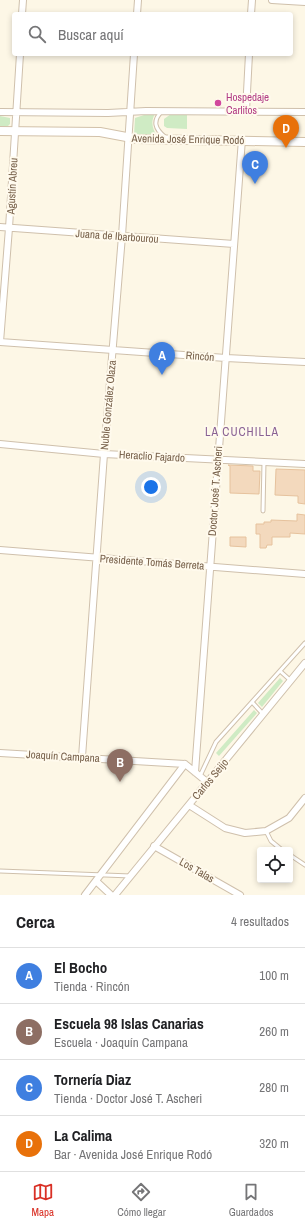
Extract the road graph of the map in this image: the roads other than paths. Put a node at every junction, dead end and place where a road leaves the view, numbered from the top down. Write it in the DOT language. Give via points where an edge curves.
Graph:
graph roads {
  1 [pos="23,0"];
  2 [pos="138,0"];
  3 [pos="252,0"];
  4 [pos="272,0"];
  5 [pos="305,2"];
  6 [pos="22,12"];
  7 [pos="137,12"];
  8 [pos="251,12"];
  9 [pos="20,56"];
  10 [pos="134,56"];
  11 [pos="249,56"];
  12 [pos="131,111"];
  13 [pos="162,111"];
  14 [pos="246,111"];
  15 [pos="0,112"];
  16 [pos="16,112"];
  17 [pos="305,112"];
  18 [pos="0,131"];
  19 [pos="15,131"];
  20 [pos="130,138"];
  21 [pos="167,139"];
  22 [pos="242,139"];
  23 [pos="305,142"];
  24 [pos="0,227"];
  25 [pos="9,228"];
  26 [pos="122,236"];
  27 [pos="234,244"];
  28 [pos="0,342"];
  29 [pos="113,350"];
  30 [pos="226,358"];
  31 [pos="305,362"];
  32 [pos="0,444"];
  33 [pos="104,454"];
  34 [pos="217,459"];
  35 [pos="264,462"];
  36 [pos="305,464"];
  37 [pos="262,511"];
  38 [pos="0,550"];
  39 [pos="96,558"];
  40 [pos="209,566"];
  41 [pos="305,574"];
  42 [pos="304,646"];
  43 [pos="305,663"];
  44 [pos="280,671"];
  45 [pos="291,681"];
  46 [pos="252,702"];
  47 [pos="264,714"];
  48 [pos="0,753"];
  49 [pos="82,757"];
  50 [pos="185,764"];
  51 [pos="197,774"];
  52 [pos="207,782"];
  53 [pos="305,798"];
  54 [pos="188,804"];
  55 [pos="266,832"];
  56 [pos="154,846"];
  57 [pos="278,847"];
  58 [pos="293,857"];
  59 [pos="305,865"];
  60 [pos="0,871"];
  61 [pos="101,875"];
  62 [pos="131,876"];
  63 [pos="96,881"];
  64 [pos="85,895"];
  65 [pos="111,895"];
  66 [pos="115,895"];
  67 [pos="240,895"];
  1 -- 6 [label="street"];
  2 -- 7 [label="street"];
  3 -- 8 [label="street"];
  4 -- 5 [label="street"];
  9 -- 16 [label="street, Agustín Abreu"];
  10 -- 12 [label="street, Nuble González Olaza"];
  11 -- 14 [label="street"];
  12 -- 13 [label="street"];
  12 -- 16 [label="street"];
  12 -- 20 [label="street, Nuble González Olaza"];
  13 -- 14 [label="street"];
  13 -- 21 [label="lane" via="156,117 155,123 157,130"];
  14 -- 17 [label="street"];
  15 -- 16 [label="street"];
  16 -- 19 [label="street, Agustín Abreu"];
  18 -- 19 [label="street, Avenida José Enrique Rodó"];
  19 -- 20 [label="street, Avenida José Enrique Rodó" via="100,132"];
  19 -- 25 [label="street, Agustín Abreu"];
  20 -- 21 [label="street, Avenida José Enrique Rodó"];
  20 -- 26 [label="street, Nuble González Olaza"];
  21 -- 22 [label="street, Avenida José Enrique Rodó"];
  22 -- 23 [label="street, Avenida José Enrique Rodó"];
  22 -- 27 [label="street, Doctor José T. Ascheri"];
  24 -- 25 [label="street, Juana de Ibarbourou"];
  25 -- 26 [label="street, Juana de Ibarbourou"];
  25 -- 28 [label="street, Agustín Abreu"];
  26 -- 27 [label="street, Juana de Ibarbourou"];
  26 -- 29 [label="street, Nuble González Olaza"];
  27 -- 30 [label="street, Doctor José T. Ascheri"];
  28 -- 29 [label="street, Rincón"];
  29 -- 30 [label="street, Rincón"];
  29 -- 33 [label="street, Nuble González Olaza"];
  30 -- 31 [label="street, Rincón"];
  30 -- 34 [label="street, Doctor José T. Ascheri"];
  32 -- 33 [label="street, Heraclio Fajardo"];
  33 -- 34 [label="street, Heraclio Fajardo"];
  33 -- 39 [label="street, Nuble González Olaza"];
  34 -- 35 [label="street, Heraclio Fajardo"];
  34 -- 40 [label="street, Doctor José T. Ascheri"];
  35 -- 36 [label="street, Heraclio Fajardo"];
  35 -- 37 [label="lane"];
  38 -- 39 [label="street, Presidente Tomás Berreta"];
  39 -- 40 [label="street, Presidente Tomás Berreta"];
  39 -- 49 [label="street, Nuble González Olaza"];
  40 -- 41 [label="street, Presidente Tomás Berreta"];
  40 -- 51 [label="street, Doctor José T. Ascheri"];
  42 -- 44 [label="lane"];
  43 -- 45 [label="street, Carlos Seijo"];
  44 -- 45 [label="lane"];
  44 -- 46 [label="lane"];
  45 -- 47 [label="street, Carlos Seijo"];
  46 -- 47 [label="lane"];
  46 -- 51 [label="lane" via="216,742"];
  47 -- 52 [label="street, Carlos Seijo"];
  48 -- 49 [label="street, Joaquín Campana"];
  49 -- 50 [label="street, Joaquín Campana"];
  50 -- 51 [label="street"];
  50 -- 61 [label="street"];
  51 -- 52 [label="street"];
  52 -- 54 [label="street, Carlos Seijo"];
  53 -- 55 [label="street" via="289,818"];
  54 -- 55 [label="street" via="225,828 245,833"];
  54 -- 56 [label="street, Carlos Seijo"];
  55 -- 57 [label="lane"];
  56 -- 62 [label="street, Carlos Seijo"];
  56 -- 67 [label="street, Los Talas"];
  58 -- 59 [label="lane"];
  60 -- 61 [label="lane"];
  61 -- 62 [label="lane"];
  61 -- 63 [label="street"];
  62 -- 66 [label="street, Carlos Seijo"];
  63 -- 64 [label="street"];
  63 -- 65 [label="street"];
}
